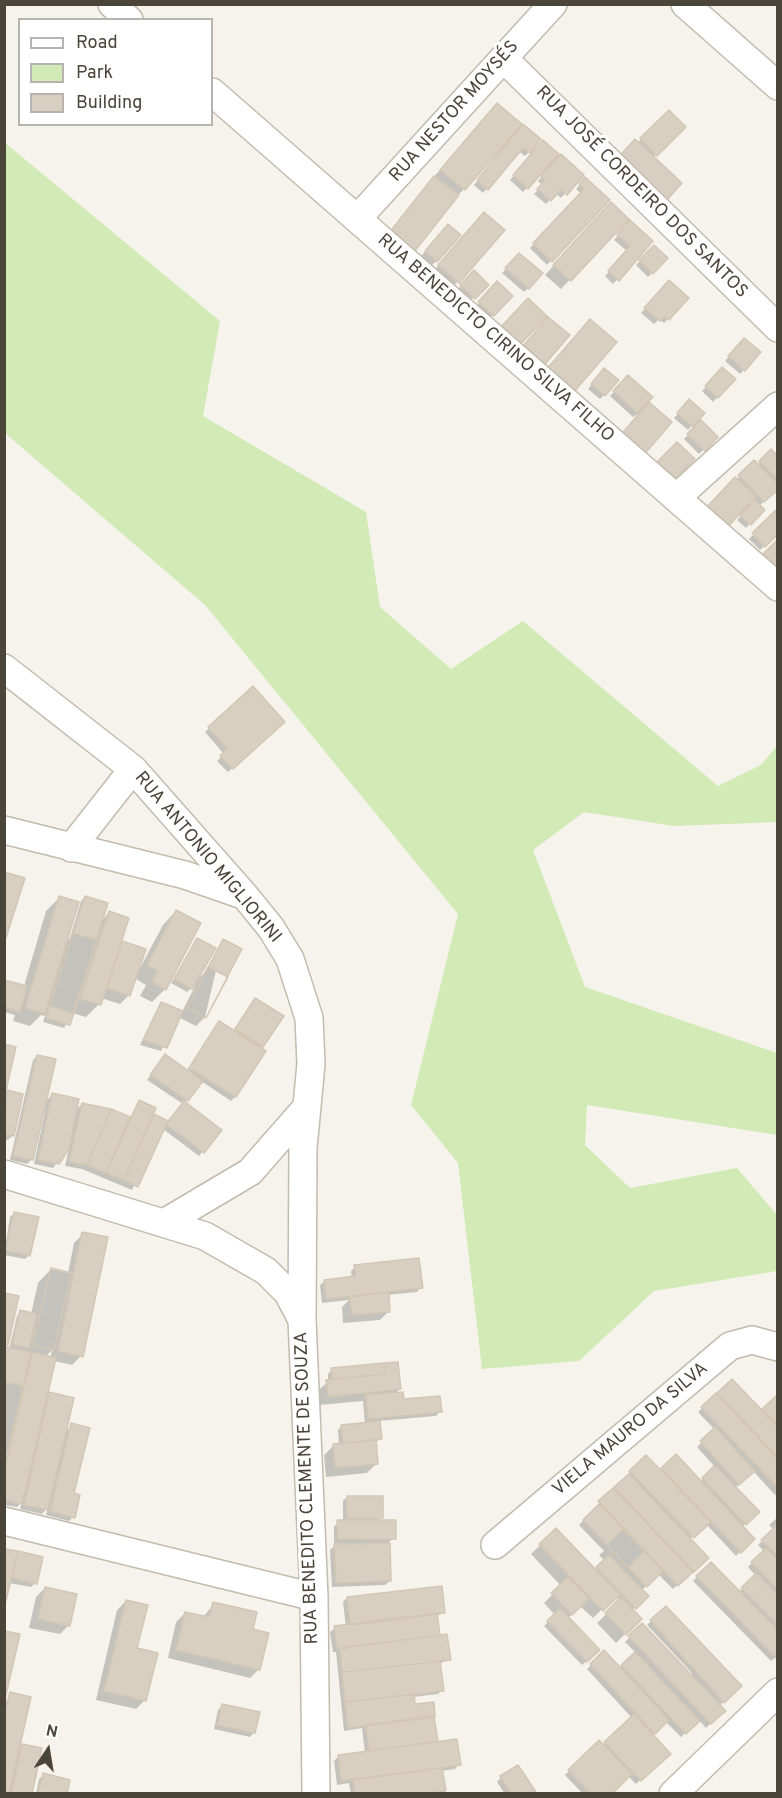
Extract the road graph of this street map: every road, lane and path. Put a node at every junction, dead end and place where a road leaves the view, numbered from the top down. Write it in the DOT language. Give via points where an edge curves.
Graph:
graph roads {
  1 [pos="112,4"];
  2 [pos="553,4"];
  3 [pos="685,4"];
  4 [pos="127,18"];
  5 [pos="504,59"];
  6 [pos="777,86"];
  7 [pos="213,93"];
  8 [pos="357,219"];
  9 [pos="777,328"];
  10 [pos="777,406"];
  11 [pos="676,498"];
  12 [pos="777,587"];
  13 [pos="4,668"];
  14 [pos="133,769"];
  15 [pos="4,830"];
  16 [pos="71,848"];
  17 [pos="244,896"];
  18 [pos="307,1107"];
  19 [pos="4,1174"];
  20 [pos="164,1223"];
  21 [pos="302,1320"];
  22 [pos="777,1347"];
  23 [pos="4,1521"];
  24 [pos="495,1545"];
  25 [pos="314,1596"];
  26 [pos="777,1692"];
  27 [pos="316,1794"];
  28 [pos="673,1794"];
  1 -- 4 [label="street"];
  2 -- 5 [label="street, RUA NESTOR MOYSÉS"];
  3 -- 6 [label="street"];
  5 -- 8 [label="street, RUA NESTOR MOYSÉS"];
  5 -- 9 [label="street, RUA JOSÉ CORDEIRO DOS SANTOS"];
  7 -- 8 [label="street, RUA BENEDICTO CIRINO SILVA FILHO"];
  8 -- 11 [label="street, RUA BENEDICTO CIRINO SILVA FILHO"];
  10 -- 11 [label="street"];
  11 -- 12 [label="street, RUA BENEDICTO CIRINO SILVA FILHO"];
  13 -- 14 [label="street, RUA ANTONIO MIGLIORINI"];
  14 -- 16 [label="street"];
  14 -- 17 [label="street, RUA ANTONIO MIGLIORINI"];
  15 -- 16 [label="street"];
  16 -- 17 [label="street" via="185,875"];
  17 -- 18 [label="street, RUA ANTONIO MIGLIORINI" via="290,959 309,1018"];
  18 -- 20 [label="street" via="250,1172"];
  18 -- 21 [label="street, RUA ANTONIO MIGLIORINI"];
  19 -- 20 [label="street, RUA BENEDITO CLEMENTE DE SOUZA"];
  20 -- 21 [label="street, RUA BENEDITO CLEMENTE DE SOUZA" via="205,1236 266,1271 288,1293"];
  21 -- 25 [label="street, RUA BENEDITO CLEMENTE DE SOUZA"];
  22 -- 24 [label="street, VIELA MAURO DA SILVA" via="752,1340 730,1346"];
  23 -- 25 [label="street"];
  25 -- 27 [label="street, RUA BENEDITO CLEMENTE DE SOUZA"];
  26 -- 28 [label="street"];
}
